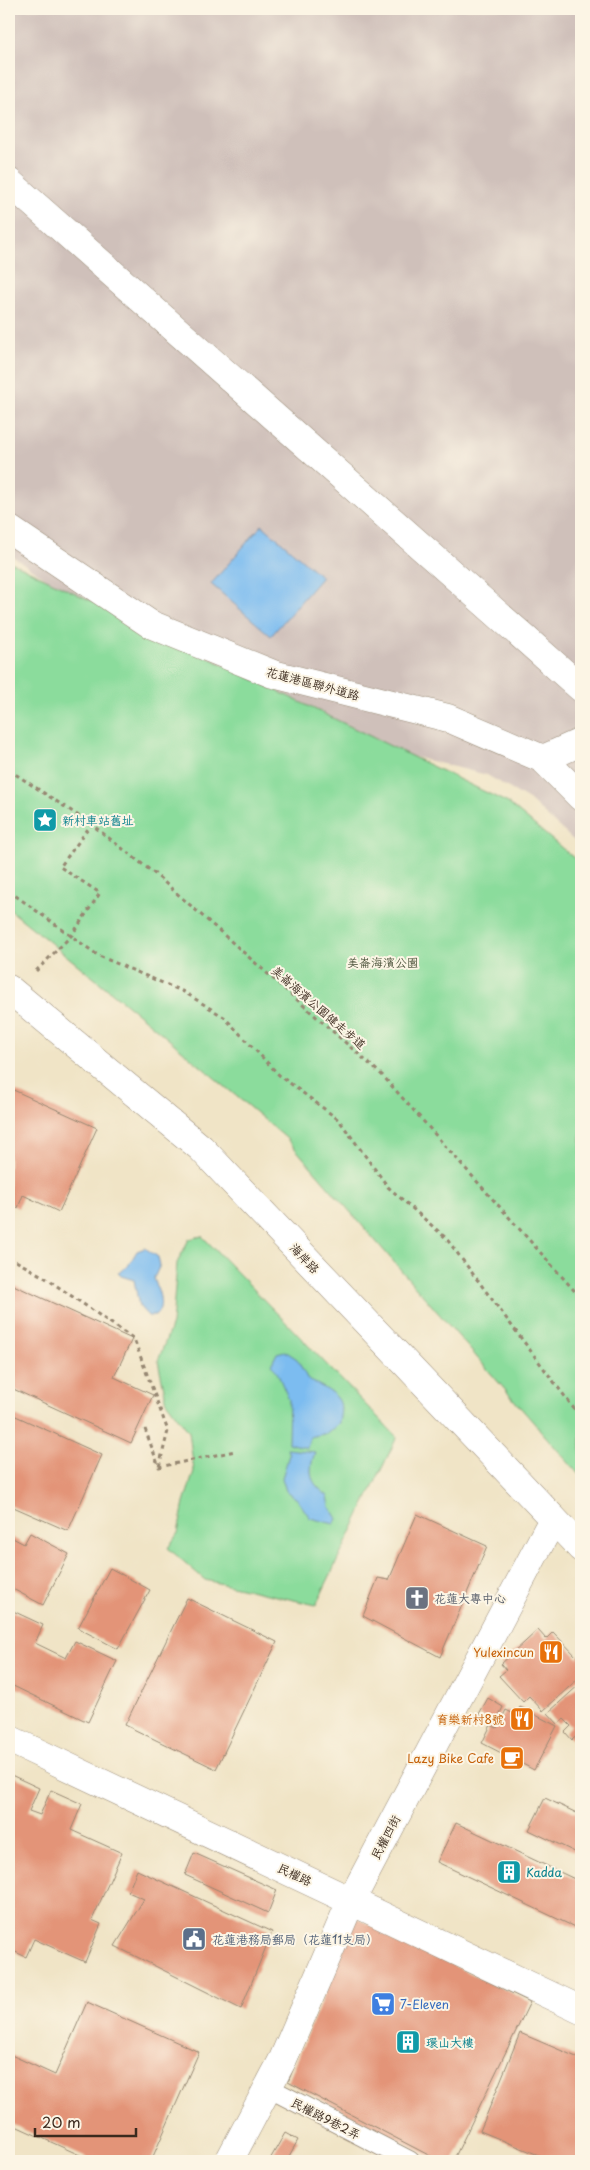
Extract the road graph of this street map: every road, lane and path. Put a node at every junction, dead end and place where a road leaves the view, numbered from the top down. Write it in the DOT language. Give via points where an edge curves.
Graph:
graph roads {
  1 [pos="9,182"];
  2 [pos="9,529"];
  3 [pos="581,688"];
  4 [pos="581,742"];
  5 [pos="543,759"];
  6 [pos="9,770"];
  7 [pos="581,797"];
  8 [pos="91,824"];
  9 [pos="9,891"];
  10 [pos="72,935"];
  11 [pos="12,991"];
  12 [pos="9,1257"];
  13 [pos="581,1298"];
  14 [pos="581,1418"];
  15 [pos="145,1429"];
  16 [pos="235,1451"];
  17 [pos="159,1467"];
  18 [pos="553,1519"];
  19 [pos="581,1548"];
  20 [pos="9,1739"];
  21 [pos="351,1901"];
  22 [pos="581,2010"];
  23 [pos="269,2088"];
  24 [pos="229,2161"];
  25 [pos="410,2161"];
  1 -- 3 [label="street"];
  2 -- 5 [label="street, 花蓮港區聯外道路" via="150,624 273,674 448,718"];
  4 -- 5 [label="street"];
  5 -- 7 [label="street"];
  6 -- 8 [label="path, 美崙海濱公園健走步道"];
  8 -- 10 [label="path" via="60,867 100,893"];
  8 -- 13 [label="path, 美崙海濱公園健走步道" via="155,874 382,1074"];
  9 -- 10 [label="path"];
  10 -- 11 [label="path"];
  10 -- 14 [label="path" via="99,956 184,992 224,1016 278,1075 339,1120 388,1187 446,1238"];
  11 -- 18 [label="street, 海岸路" via="201,1148"];
  12 -- 17 [label="path" via="44,1277 134,1340 168,1430"];
  15 -- 17 [label="path"];
  16 -- 17 [label="path"];
  18 -- 19 [label="street, 海岸路"];
  18 -- 21 [label="street, 民權四街"];
  20 -- 21 [label="street, 民權路"];
  21 -- 22 [label="street, 民權路"];
  21 -- 23 [label="street, 民權四街"];
  23 -- 24 [label="street, 民權四街"];
  23 -- 25 [label="lane, 民權路9巷2弄"];
}
